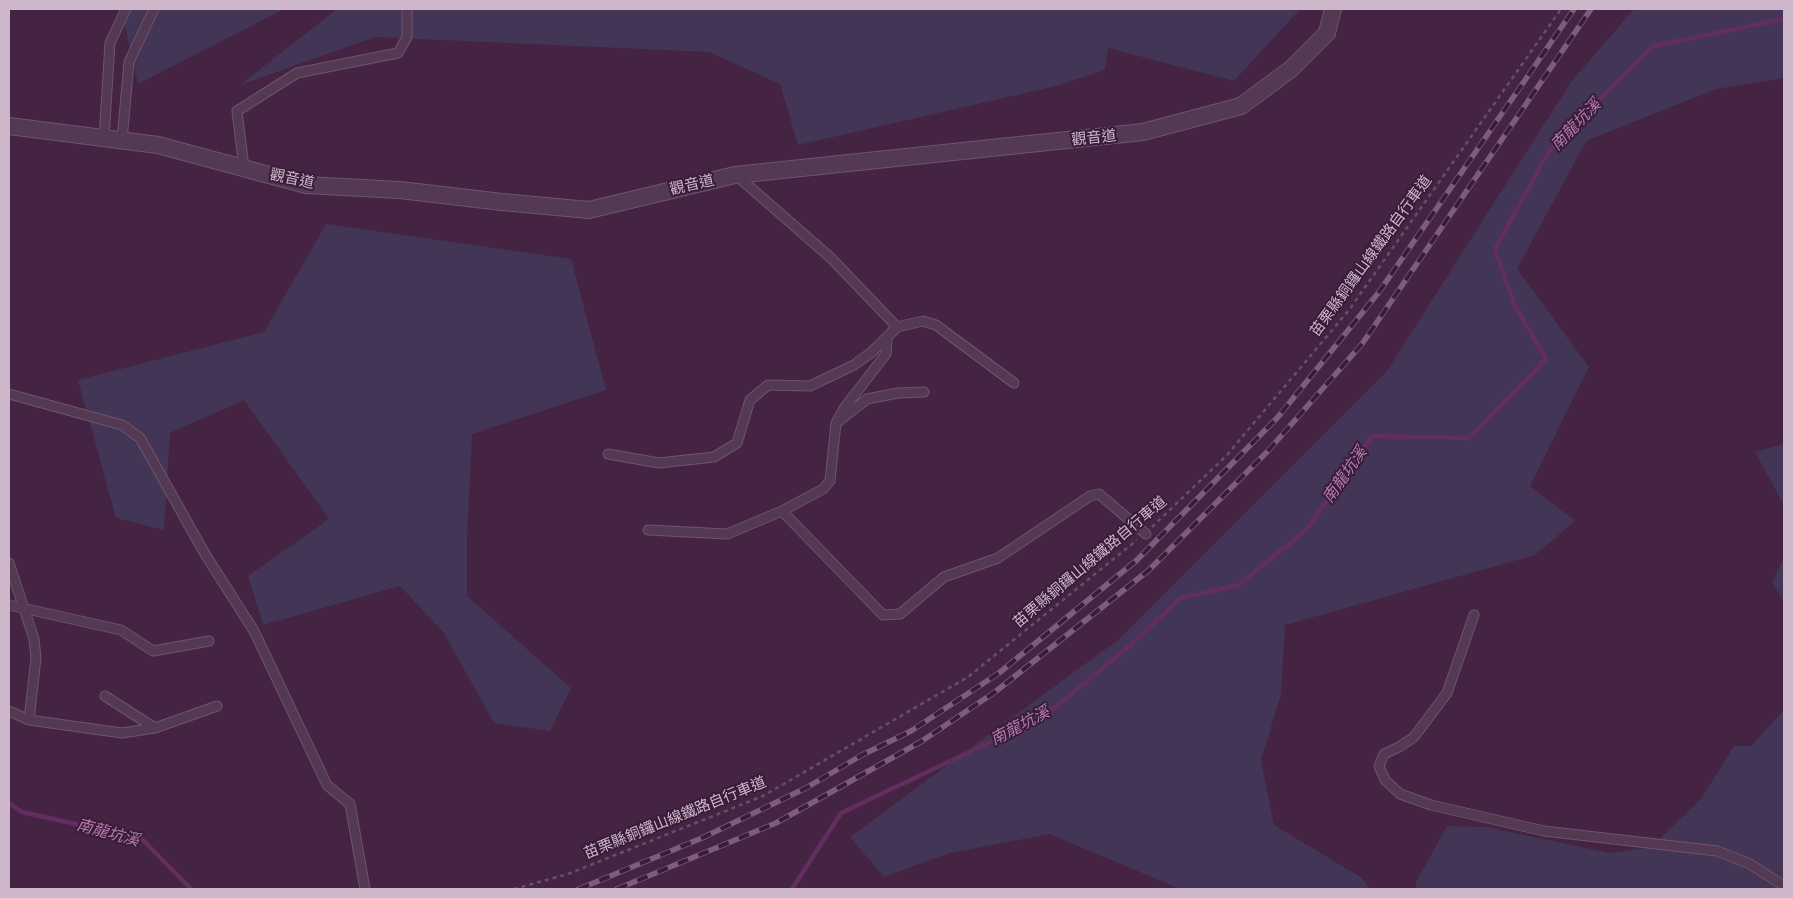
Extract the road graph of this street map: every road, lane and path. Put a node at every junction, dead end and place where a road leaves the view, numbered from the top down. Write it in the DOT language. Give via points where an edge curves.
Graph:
graph roads {
  1 [pos="126,9"];
  2 [pos="154,9"];
  3 [pos="407,9"];
  4 [pos="1333,9"];
  5 [pos="1561,9"];
  6 [pos="9,126"];
  7 [pos="104,138"];
  8 [pos="122,140"];
  9 [pos="244,168"];
  10 [pos="736,175"];
  11 [pos="897,327"];
  12 [pos="887,338"];
  13 [pos="1014,383"];
  14 [pos="924,392"];
  15 [pos="9,394"];
  16 [pos="836,423"];
  17 [pos="608,454"];
  18 [pos="782,511"];
  19 [pos="648,530"];
  20 [pos="1146,534"];
  21 [pos="9,563"];
  22 [pos="9,604"];
  23 [pos="24,608"];
  24 [pos="1474,615"];
  25 [pos="210,641"];
  26 [pos="106,696"];
  27 [pos="217,706"];
  28 [pos="9,712"];
  29 [pos="29,720"];
  30 [pos="156,728"];
  31 [pos="1784,886"];
  32 [pos="365,889"];
  33 [pos="514,889"];
  1 -- 7 [label="lane" via="110,42"];
  2 -- 8 [label="lane" via="129,62"];
  3 -- 9 [label="lane" via="407,37 398,53 297,73 238,111"];
  4 -- 10 [label="street, 觀音道" via="1327,33 1291,69 1241,106 1143,132"];
  5 -- 20 [label="path, 苗栗縣銅鑼山線鐵路自行車道" via="1349,310 1227,455"];
  6 -- 7 [label="street, 觀音道"];
  7 -- 8 [label="street, 觀音道"];
  8 -- 9 [label="street, 觀音道" via="158,145"];
  9 -- 10 [label="street, 觀音道" via="306,185 400,190 589,210"];
  10 -- 11 [label="lane" via="831,258"];
  11 -- 12 [label="lane"];
  11 -- 13 [label="lane" via="923,322 936,325"];
  12 -- 16 [label="lane" via="886,354"];
  12 -- 17 [label="lane" via="854,365 810,386 768,385 750,400 738,443 714,457 659,463"];
  14 -- 16 [label="lane" via="898,393 867,400"];
  15 -- 32 [label="lane" via="122,425 140,438 205,554 254,631 327,786 350,804"];
  16 -- 18 [label="lane" via="830,481 823,489"];
  18 -- 19 [label="lane" via="727,534"];
  18 -- 20 [label="lane" via="883,615 900,614 944,578 998,558 1090,496 1099,494"];
  20 -- 33 [label="path, 苗栗縣銅鑼山線鐵路自行車道" via="968,677 763,796 568,874"];
  21 -- 23 [label="lane"];
  22 -- 23 [label="lane"];
  23 -- 25 [label="lane" via="121,630 153,651"];
  23 -- 29 [label="lane" via="36,658"];
  24 -- 31 [label="lane" via="1447,692 1414,737 1384,754 1378,766 1385,780 1400,794 1431,805 1544,831 1717,851 1750,864"];
  26 -- 30 [label="lane"];
  27 -- 30 [label="lane"];
  28 -- 29 [label="lane"];
  29 -- 30 [label="lane" via="122,733"];
}
